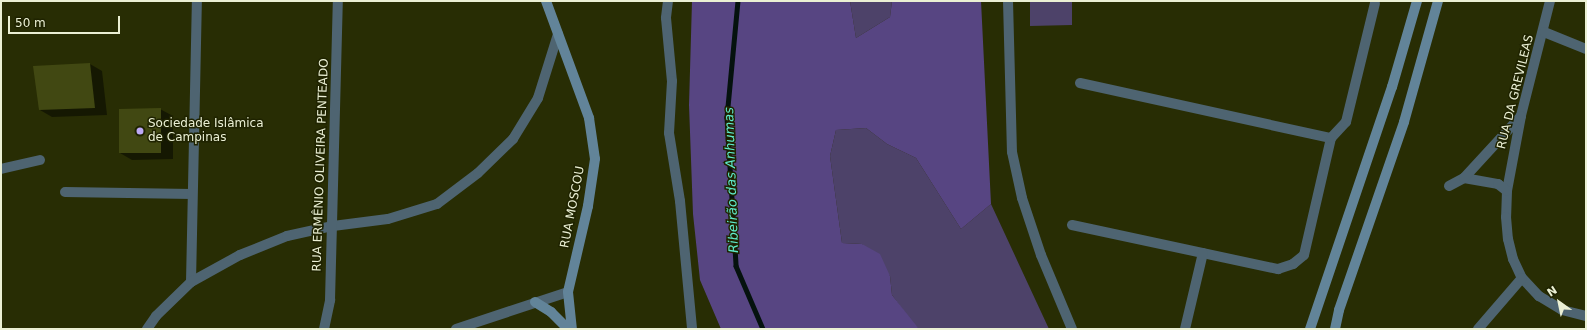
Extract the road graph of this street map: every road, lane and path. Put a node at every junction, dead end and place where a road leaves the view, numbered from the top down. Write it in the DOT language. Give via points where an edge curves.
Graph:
graph roads {
  1 [pos="197,1"];
  2 [pos="338,1"];
  3 [pos="546,1"];
  4 [pos="668,1"];
  5 [pos="1008,1"];
  6 [pos="1417,1"];
  7 [pos="1438,1"];
  8 [pos="1550,1"];
  9 [pos="1373,2"];
  10 [pos="1544,32"];
  11 [pos="558,34"];
  12 [pos="1586,49"];
  13 [pos="1080,83"];
  14 [pos="1521,116"];
  15 [pos="1331,138"];
  16 [pos="40,160"];
  17 [pos="1,170"];
  18 [pos="1464,178"];
  19 [pos="1449,186"];
  20 [pos="1507,191"];
  21 [pos="65,192"];
  22 [pos="192,194"];
  23 [pos="1072,225"];
  24 [pos="333,226"];
  25 [pos="1203,253"];
  26 [pos="1522,278"];
  27 [pos="191,282"];
  28 [pos="568,292"];
  29 [pos="535,302"];
  30 [pos="1586,316"];
  31 [pos="147,329"];
  32 [pos="324,329"];
  33 [pos="456,329"];
  34 [pos="568,329"];
  35 [pos="572,329"];
  36 [pos="692,329"];
  37 [pos="1072,329"];
  38 [pos="1185,329"];
  39 [pos="1310,329"];
  40 [pos="1335,329"];
  41 [pos="1478,329"];
  1 -- 22 [label="street"];
  2 -- 24 [label="street, RUA ERMÊNIO OLIVEIRA PENTEADO"];
  3 -- 11 [label="main road, RUA MOSCOU"];
  4 -- 36 [label="street" via="666,18 672,81 669,133 680,201"];
  5 -- 37 [label="street" via="1012,152 1022,198 1041,256"];
  6 -- 39 [label="main road" via="1392,87"];
  7 -- 40 [label="main road" via="1404,122 1339,310"];
  8 -- 10 [label="street, RUA DA GREVILEAS"];
  9 -- 15 [label="street" via="1346,122"];
  10 -- 12 [label="street"];
  10 -- 14 [label="street, RUA DA GREVILEAS"];
  11 -- 24 [label="street" via="538,98 513,139 478,173 436,204 388,219"];
  11 -- 28 [label="main road, RUA MOSCOU" via="590,118 595,159 588,206"];
  13 -- 15 [label="street"];
  14 -- 18 [label="street"];
  14 -- 20 [label="street, RUA DA GREVILEAS"];
  15 -- 25 [label="street" via="1304,255 1293,264 1278,269"];
  16 -- 17 [label="street"];
  18 -- 19 [label="street"];
  18 -- 20 [label="street" via="1491,182"];
  20 -- 26 [label="street, RUA DA GREVILEAS" via="1508,239 1513,259"];
  21 -- 22 [label="street"];
  22 -- 27 [label="street"];
  23 -- 25 [label="street"];
  24 -- 27 [label="street" via="287,236 240,255"];
  24 -- 32 [label="street, RUA ERMÊNIO OLIVEIRA PENTEADO" via="330,300"];
  25 -- 38 [label="street"];
  26 -- 30 [label="street, RUA DA GREVILEAS" via="1539,296 1562,310"];
  26 -- 41 [label="street"];
  27 -- 31 [label="street" via="156,316"];
  28 -- 29 [label="street"];
  28 -- 35 [label="main road, RUA MOSCOU"];
  29 -- 33 [label="street"];
  29 -- 34 [label="main road" via="551,312"];
}
